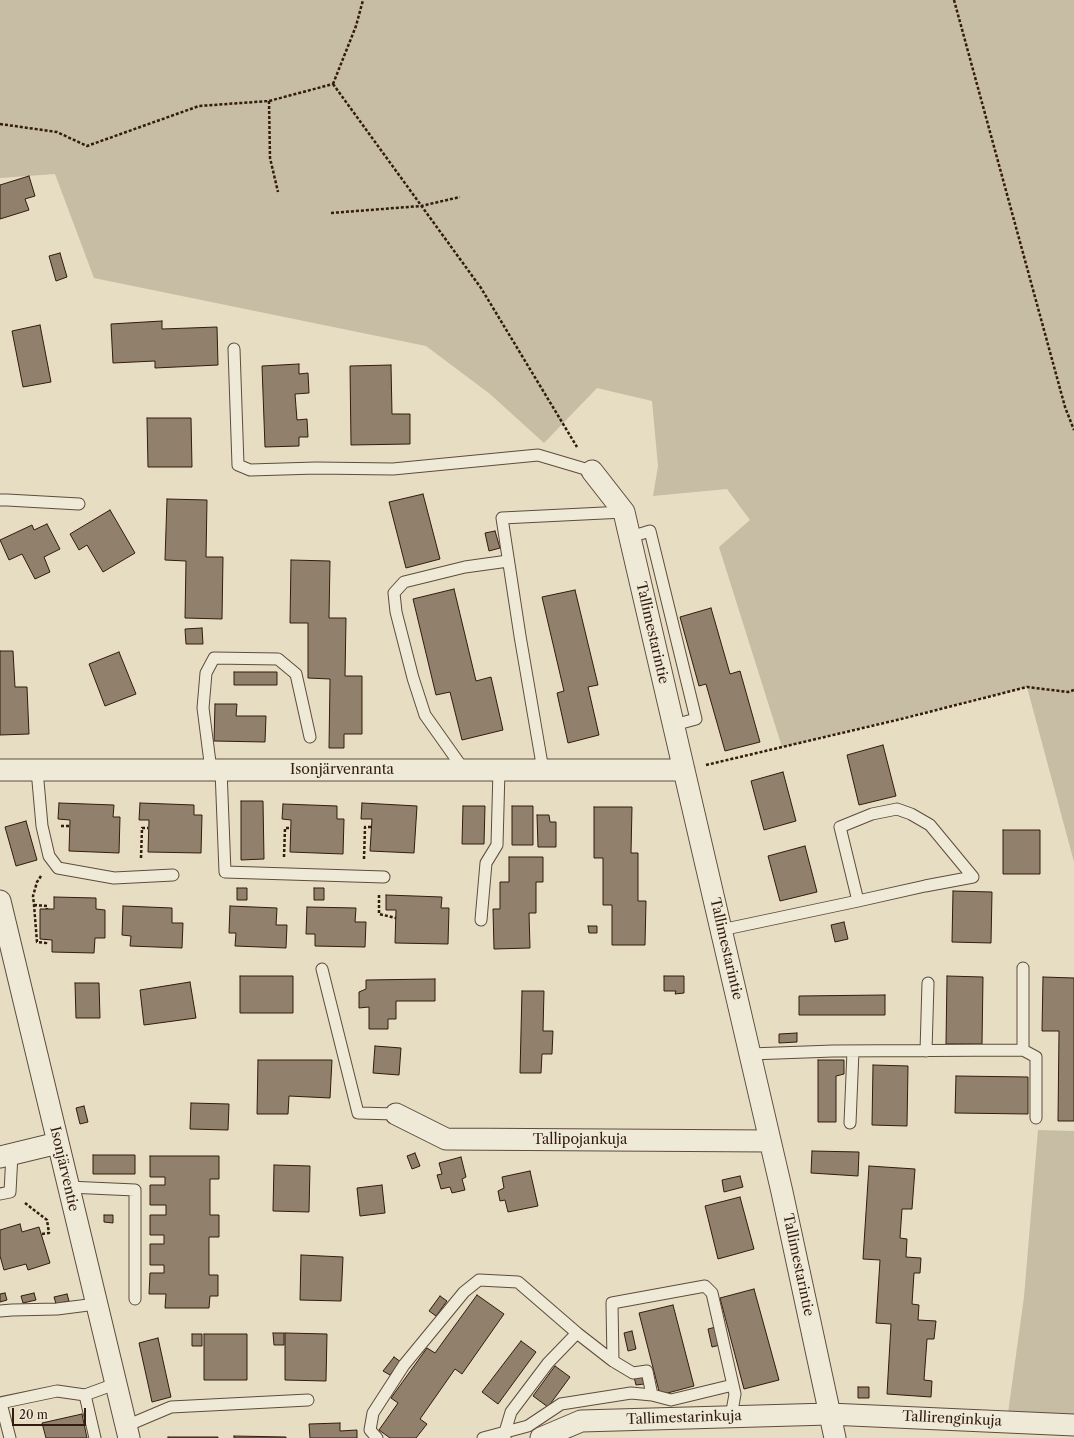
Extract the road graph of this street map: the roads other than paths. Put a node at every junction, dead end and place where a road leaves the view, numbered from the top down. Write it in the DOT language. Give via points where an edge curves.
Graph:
graph roads {
  1 [pos="234,349"];
  2 [pos="592,471"];
  3 [pos="0,500"];
  4 [pos="78,504"];
  5 [pos="624,512"];
  6 [pos="508,561"];
  7 [pos="310,737"];
  8 [pos="0,770"];
  9 [pos="37,770"];
  10 [pos="216,770"];
  11 [pos="464,770"];
  12 [pos="499,770"];
  13 [pos="543,770"];
  14 [pos="684,770"];
  15 [pos="173,875"];
  16 [pos="382,876"];
  17 [pos="0,901"];
  18 [pos="858,901"];
  19 [pos="481,920"];
  20 [pos="721,930"];
  21 [pos="322,968"];
  22 [pos="1023,968"];
  23 [pos="928,983"];
  24 [pos="926,1050"];
  25 [pos="1023,1050"];
  26 [pos="853,1051"];
  27 [pos="750,1054"];
  28 [pos="396,1114"];
  29 [pos="1036,1118"];
  30 [pos="850,1123"];
  31 [pos="770,1141"];
  32 [pos="58,1144"];
  33 [pos="6,1156"];
  34 [pos="68,1186"];
  35 [pos="5,1193"];
  36 [pos="135,1299"];
  37 [pos="96,1304"];
  38 [pos="0,1311"];
  39 [pos="577,1333"];
  40 [pos="613,1361"];
  41 [pos="116,1384"];
  42 [pos="733,1384"];
  43 [pos="85,1395"];
  44 [pos="652,1395"];
  45 [pos="308,1400"];
  46 [pos="0,1403"];
  47 [pos="829,1414"];
  48 [pos="731,1417"];
  49 [pos="1074,1425"];
  50 [pos="127,1432"];
  51 [pos="505,1435"];
  52 [pos="10,1438"];
  53 [pos="95,1438"];
  54 [pos="377,1438"];
  55 [pos="483,1438"];
  56 [pos="541,1438"];
  57 [pos="835,1438"];
  1 -- 2 [label="lane" via="238,465 250,470 393,469 538,455"];
  2 -- 5 [label="street, Tallimestarintie"];
  3 -- 4 [label="lane"];
  5 -- 6 [label="lane" via="502,518"];
  5 -- 14 [label="street, Tallimestarintie"];
  6 -- 11 [label="lane" via="465,567 404,582 394,593 396,612 425,715"];
  6 -- 13 [label="lane"];
  7 -- 10 [label="lane" via="296,674 278,659 214,658 206,674 203,708"];
  8 -- 9 [label="street, Isonjärvenranta"];
  9 -- 10 [label="street, Isonjärvenranta"];
  9 -- 15 [label="lane" via="42,826 49,856 58,868 114,878"];
  10 -- 11 [label="street, Isonjärvenranta"];
  10 -- 16 [label="lane" via="225,872"];
  11 -- 12 [label="street, Isonjärvenranta"];
  12 -- 13 [label="street, Isonjärvenranta"];
  12 -- 19 [label="lane" via="497,845 486,864"];
  13 -- 14 [label="street, Isonjärvenranta"];
  14 -- 20 [label="street, Tallimestarintie"];
  17 -- 32 [label="street, Isonjärventie"];
  18 -- 18 [label="lane" via="925,886 973,877 930,826 911,814 897,809 872,814 840,827"];
  18 -- 20 [label="lane"];
  20 -- 27 [label="street, Tallimestarintie"];
  21 -- 28 [label="lane" via="358,1113"];
  22 -- 25 [label="lane"];
  23 -- 24 [label="lane"];
  24 -- 25 [label="lane"];
  24 -- 26 [label="lane"];
  25 -- 29 [label="lane" via="1036,1057"];
  26 -- 27 [label="lane"];
  26 -- 30 [label="lane"];
  27 -- 31 [label="street, Tallimestarintie"];
  28 -- 31 [label="street, Tallipojankuja" via="446,1139"];
  31 -- 47 [label="street, Tallimestarintie"];
  32 -- 33 [label="street"];
  32 -- 34 [label="street, Isonjärventie"];
  33 -- 35 [label="lane"];
  34 -- 36 [label="lane" via="135,1190"];
  34 -- 37 [label="street, Isonjärventie"];
  37 -- 38 [label="lane" via="57,1309"];
  37 -- 41 [label="street, Isonjärventie"];
  39 -- 40 [label="lane"];
  39 -- 51 [label="lane" via="548,1363 511,1412"];
  39 -- 54 [label="lane" via="518,1282 479,1280 464,1292 404,1365 374,1413 370,1430"];
  40 -- 42 [label="lane" via="612,1303 705,1286 712,1293"];
  40 -- 44 [label="lane" via="633,1373 647,1371"];
  41 -- 43 [label="lane"];
  41 -- 50 [label="street, Isonjärventie"];
  42 -- 44 [label="lane" via="671,1400"];
  42 -- 48 [label="lane" via="735,1394"];
  43 -- 46 [label="lane" via="57,1391"];
  43 -- 53 [label="lane"];
  44 -- 51 [label="lane" via="631,1393 561,1404 528,1426"];
  45 -- 50 [label="lane" via="171,1407"];
  46 -- 52 [label="lane"];
  47 -- 48 [label="street, Tallimestarinkuja"];
  47 -- 49 [label="street, Tallirenginkuja"];
  47 -- 57 [label="street, Tallimestarintie"];
  48 -- 56 [label="street, Tallimestarinkuja" via="581,1421"];
  51 -- 55 [label="lane"];
}
